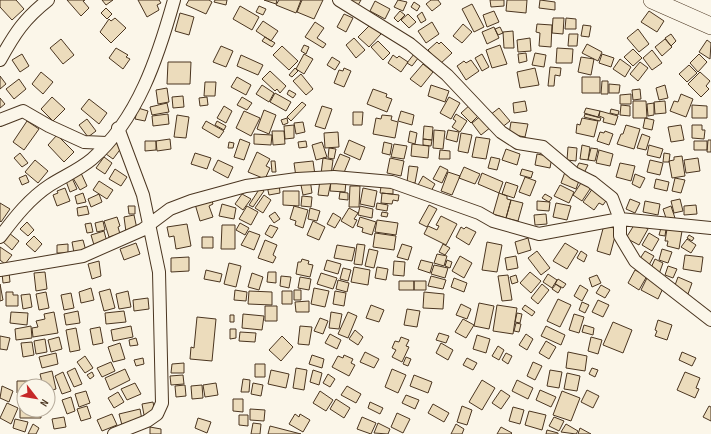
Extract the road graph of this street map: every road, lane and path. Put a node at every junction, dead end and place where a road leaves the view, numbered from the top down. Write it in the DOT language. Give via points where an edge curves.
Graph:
graph roads {
  1 [pos="48,0"];
  2 [pos="174,0"];
  3 [pos="339,0"];
  4 [pos="652,0"];
  5 [pos="711,26"];
  6 [pos="0,60"];
  7 [pos="0,120"];
  8 [pos="118,128"];
  9 [pos="106,143"];
  10 [pos="620,219"];
  11 [pos="150,222"];
  12 [pos="711,228"];
  13 [pos="0,237"];
  14 [pos="0,270"];
  15 [pos="711,320"];
  16 [pos="114,434"];
  1 -- 6 [label="street" via="29,16 12,38"];
  2 -- 8 [label="street" via="150,75"];
  3 -- 10 [label="street" via="416,48 447,75 501,132 518,143 543,147 574,173 592,182 612,198"];
  4 -- 5 [label="street"];
  7 -- 9 [label="street" via="23,111 84,142"];
  8 -- 9 [label="street"];
  8 -- 11 [label="street" via="143,195"];
  9 -- 13 [label="street" via="91,160 37,194"];
  10 -- 11 [label="street" via="539,234 492,221 479,213 392,182 334,177 278,180 246,186 191,201 170,209"];
  10 -- 12 [label="street"];
  10 -- 15 [label="street" via="620,236 635,261"];
  11 -- 14 [label="street" via="142,230 83,256"];
  11 -- 16 [label="street" via="159,272 162,403 157,414 147,421"];
}
